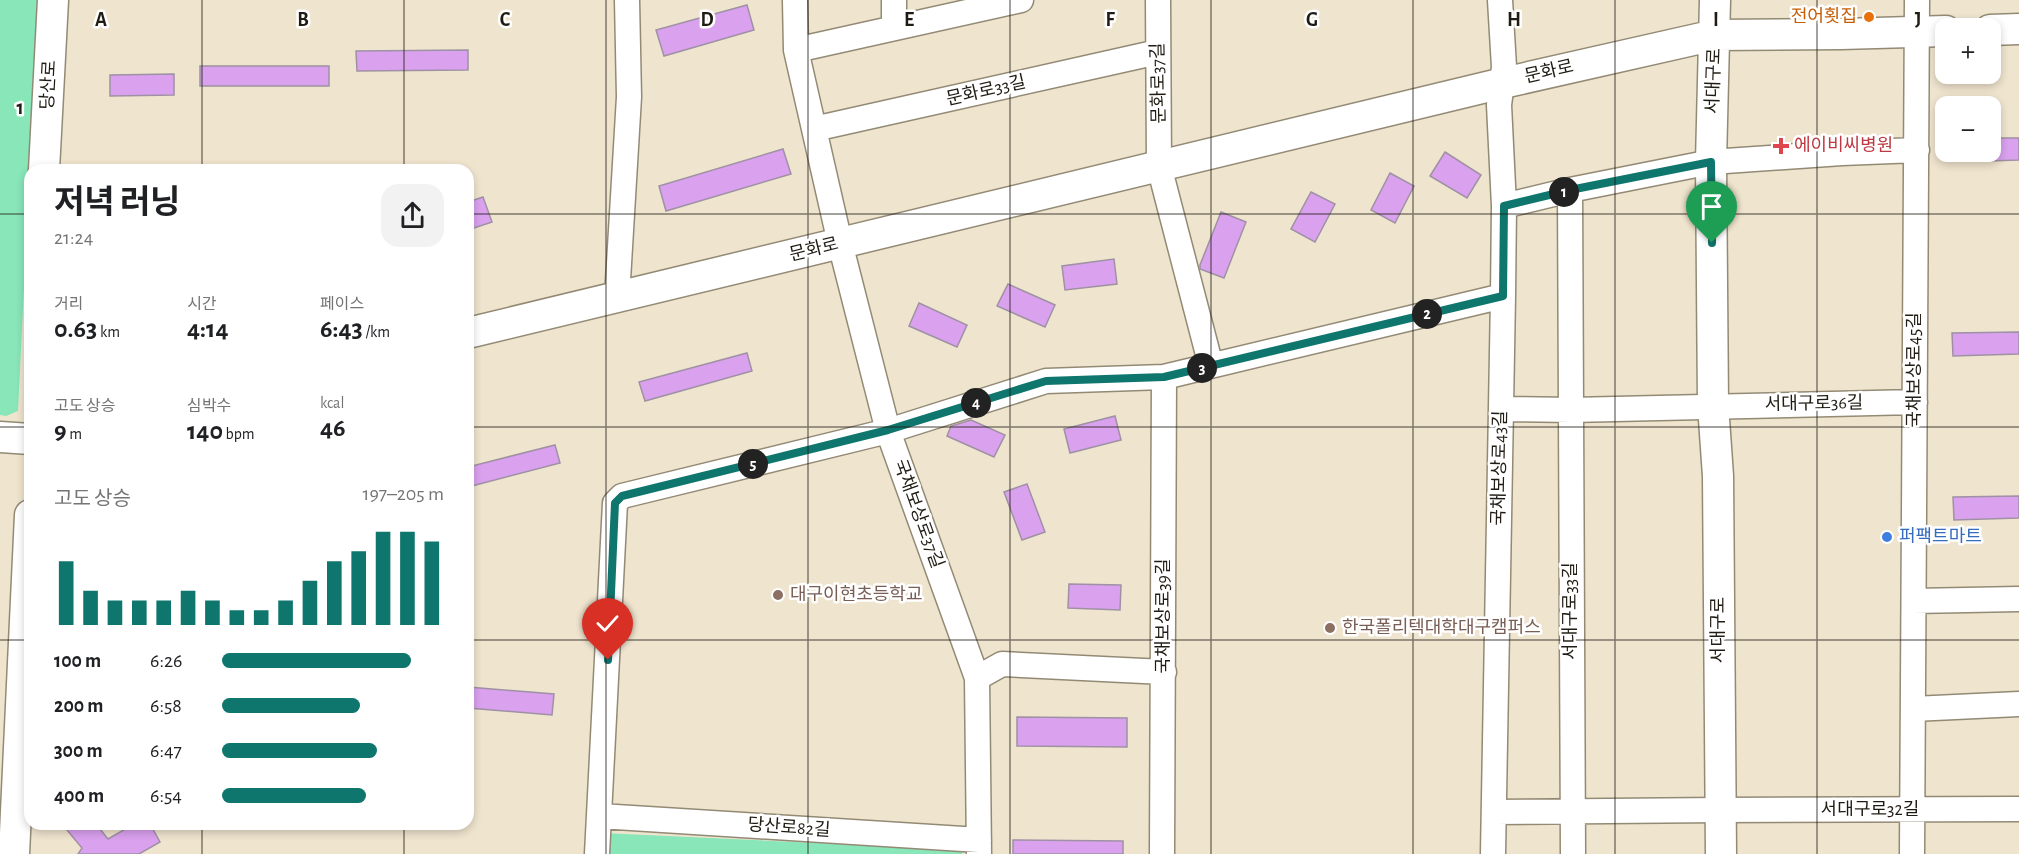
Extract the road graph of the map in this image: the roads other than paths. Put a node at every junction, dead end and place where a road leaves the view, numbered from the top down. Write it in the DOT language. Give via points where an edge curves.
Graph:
graph roads {
  1 [pos="53,0"];
  2 [pos="627,0"];
  3 [pos="795,0"];
  4 [pos="894,0"];
  5 [pos="1021,0"];
  6 [pos="1158,0"];
  7 [pos="1500,0"];
  8 [pos="1715,0"];
  9 [pos="1917,0"];
  10 [pos="977,4"];
  11 [pos="894,27"];
  12 [pos="2019,29"];
  13 [pos="2001,30"];
  14 [pos="1931,32"];
  15 [pos="1715,35"];
  16 [pos="796,50"];
  17 [pos="1158,52"];
  18 [pos="1503,83"];
  19 [pos="814,129"];
  20 [pos="1917,150"];
  21 [pos="1711,162"];
  22 [pos="44,164"];
  23 [pos="1160,166"];
  24 [pos="1570,190"];
  25 [pos="1504,206"];
  26 [pos="840,243"];
  27 [pos="1503,296"];
  28 [pos="617,297"];
  29 [pos="474,332"];
  30 [pos="1211,366"];
  31 [pos="1164,377"];
  32 [pos="1915,402"];
  33 [pos="1713,405"];
  34 [pos="1501,409"];
  35 [pos="1570,410"];
  36 [pos="888,430"];
  37 [pos="0,437"];
  38 [pos="24,438"];
  39 [pos="2019,599"];
  40 [pos="1914,601"];
  41 [pos="24,642"];
  42 [pos="1164,672"];
  43 [pos="977,678"];
  44 [pos="2019,704"];
  45 [pos="1913,709"];
  46 [pos="2019,809"];
  47 [pos="1720,810"];
  48 [pos="1913,810"];
  49 [pos="1494,812"];
  50 [pos="1572,812"];
  51 [pos="600,816"];
  52 [pos="979,847"];
  53 [pos="14,854"];
  54 [pos="597,854"];
  55 [pos="1162,854"];
  56 [pos="1493,854"];
  57 [pos="1573,854"];
  58 [pos="1720,854"];
  59 [pos="1912,854"];
  1 -- 22 [label="main road, 당산로"];
  2 -- 28 [label="street" via="629,97"];
  3 -- 16 [label="street"];
  4 -- 11 [label="street"];
  5 -- 10 [label="street"];
  6 -- 17 [label="street, 문화로37길"];
  7 -- 18 [label="street, 국채보상로43길"];
  8 -- 15 [label="main road, 서대구로"];
  9 -- 14 [label="street, 국채보상로45길"];
  10 -- 11 [label="street"];
  11 -- 16 [label="street"];
  12 -- 13 [label="main road"];
  14 -- 15 [label="main road, 문화로"];
  14 -- 20 [label="street, 국채보상로45길"];
  15 -- 18 [label="main road, 문화로"];
  15 -- 21 [label="main road, 서대구로"];
  16 -- 19 [label="street"];
  17 -- 19 [label="street, 문화로33길"];
  17 -- 23 [label="street, 문화로37길"];
  18 -- 23 [label="main road, 문화로"];
  18 -- 25 [label="street, 국채보상로43길" via="1499,105"];
  19 -- 26 [label="street"];
  20 -- 21 [label="street"];
  20 -- 32 [label="street, 국채보상로45길"];
  21 -- 24 [label="street"];
  21 -- 33 [label="main road, 서대구로"];
  23 -- 26 [label="main road, 문화로"];
  23 -- 30 [label="street"];
  24 -- 25 [label="street"];
  24 -- 35 [label="street"];
  25 -- 27 [label="street, 국채보상로43길"];
  26 -- 28 [label="main road, 문화로"];
  26 -- 36 [label="street, 국채보상로37길"];
  27 -- 30 [label="street"];
  27 -- 34 [label="street, 국채보상로43길"];
  28 -- 29 [label="main road, 문화로"];
  30 -- 31 [label="street"];
  31 -- 36 [label="street" via="1046,381"];
  31 -- 42 [label="street, 국채보상로39길"];
  32 -- 33 [label="street, 서대구로36길"];
  32 -- 40 [label="street, 국채보상로45길"];
  33 -- 35 [label="street"];
  33 -- 47 [label="main road, 서대구로" via="1718,476"];
  34 -- 35 [label="street"];
  34 -- 49 [label="street, 국채보상로43길"];
  35 -- 50 [label="street, 서대구로33길"];
  36 -- 43 [label="street, 국채보상로37길"];
  36 -- 51 [label="street" via="622,496 615,503"];
  37 -- 38 [label="main road"];
  39 -- 40 [label="street"];
  40 -- 45 [label="street, 국채보상로45길"];
  41 -- 53 [label="main road"];
  42 -- 43 [label="street" via="1002,664"];
  42 -- 55 [label="street, 국채보상로39길"];
  43 -- 52 [label="street, 국채보상로37길"];
  44 -- 45 [label="street"];
  45 -- 48 [label="street, 국채보상로45길"];
  46 -- 48 [label="street, 서대구로32길"];
  47 -- 48 [label="street, 서대구로32길"];
  47 -- 50 [label="street"];
  47 -- 58 [label="main road, 서대구로"];
  48 -- 59 [label="street, 국채보상로45길"];
  49 -- 50 [label="street"];
  49 -- 56 [label="street, 국채보상로43길"];
  50 -- 57 [label="street, 서대구로33길"];
  51 -- 52 [label="street, 당산로82길"];
  51 -- 54 [label="street"];
}
